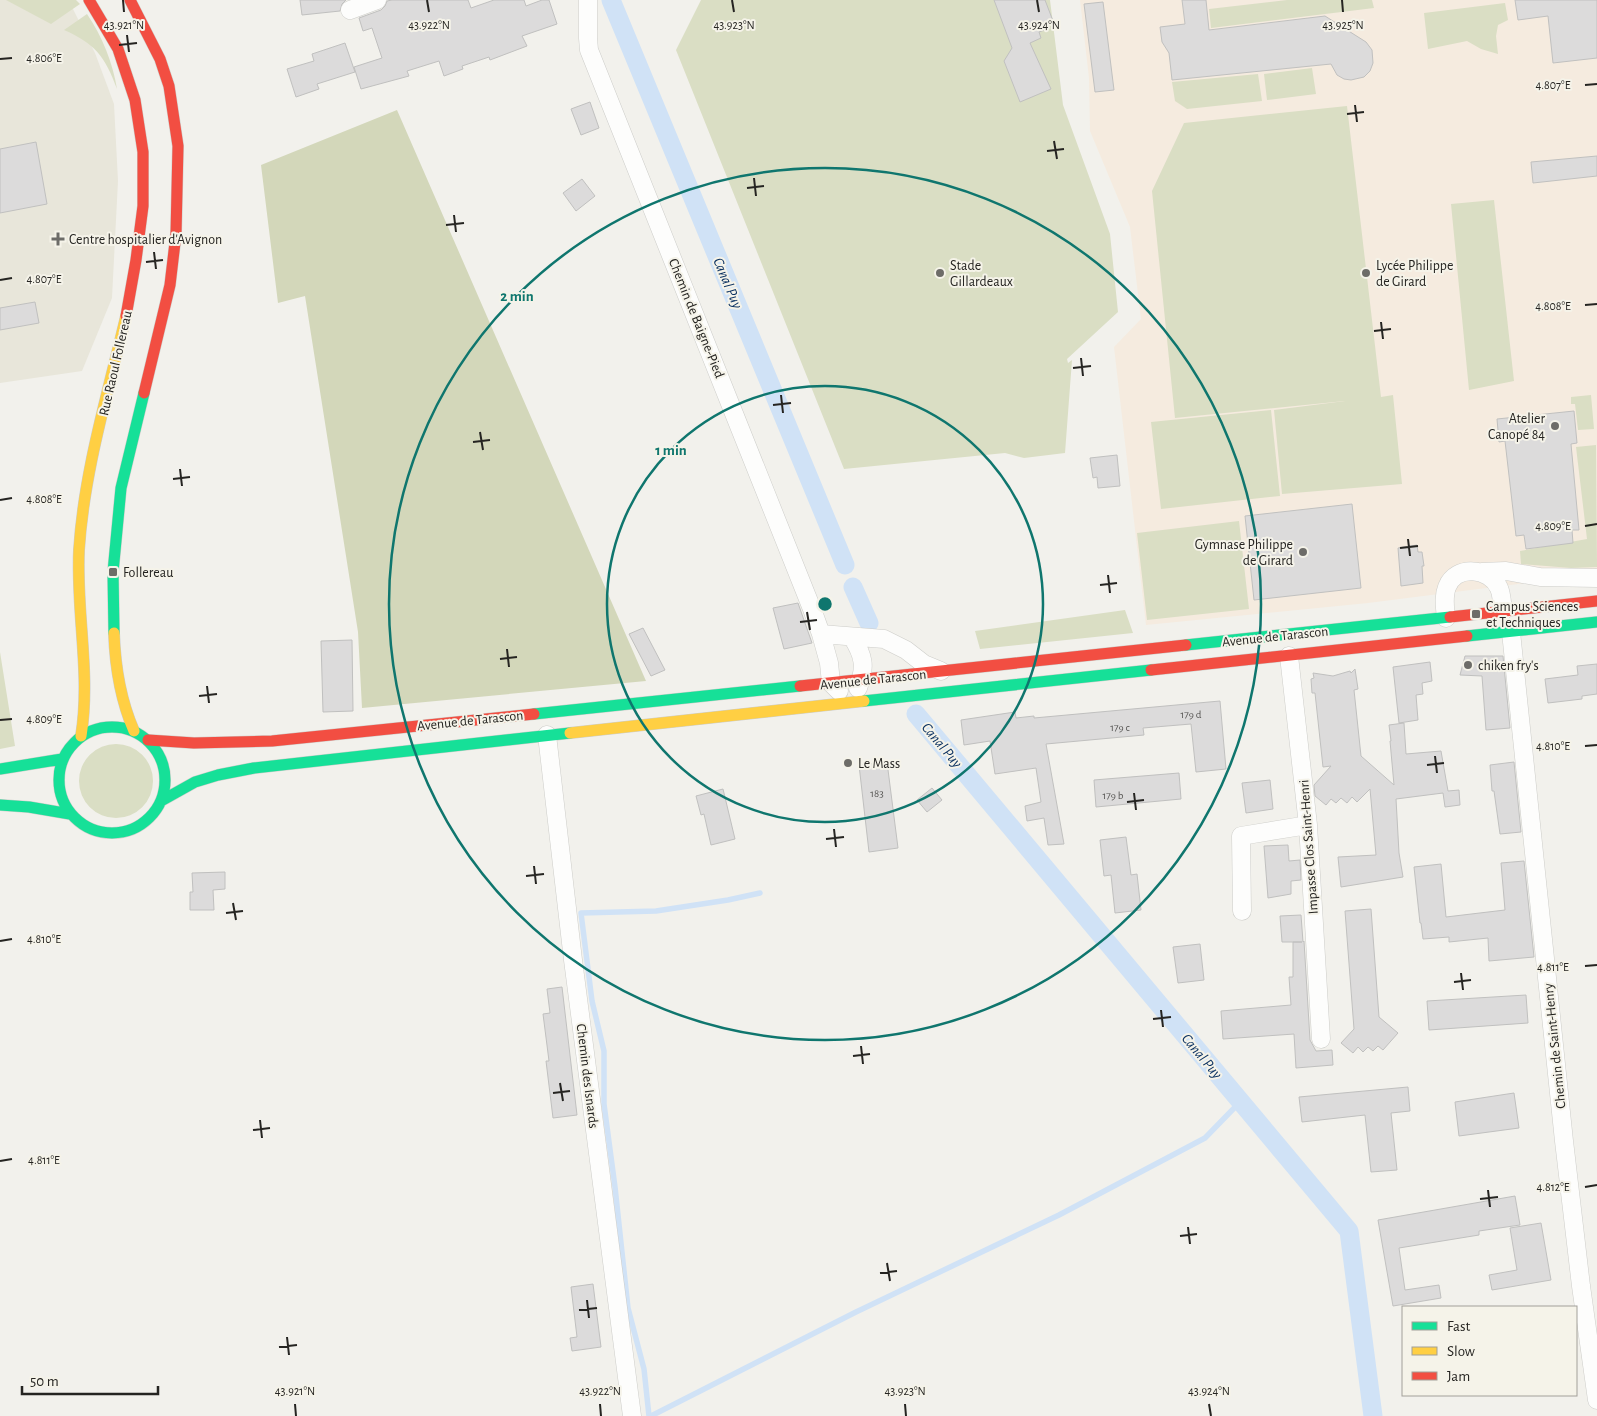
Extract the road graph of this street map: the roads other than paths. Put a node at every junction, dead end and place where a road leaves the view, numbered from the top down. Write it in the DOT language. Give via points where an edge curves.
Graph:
graph roads {
  1 [pos="89,0"];
  2 [pos="130,0"];
  3 [pos="377,0"];
  4 [pos="588,0"];
  5 [pos="350,10"];
  6 [pos="1482,572"];
  7 [pos="1597,578"];
  8 [pos="1597,601"];
  9 [pos="1503,611"];
  10 [pos="1446,618"];
  11 [pos="1597,622"];
  12 [pos="1511,632"];
  13 [pos="821,634"];
  14 [pos="852,637"];
  15 [pos="1289,656"];
  16 [pos="944,672"];
  17 [pos="861,680"];
  18 [pos="831,683"];
  19 [pos="851,701"];
  20 [pos="134,731"];
  21 [pos="547,735"];
  22 [pos="81,736"];
  23 [pos="148,740"];
  24 [pos="62,759"];
  25 [pos="0,769"];
  26 [pos="161,802"];
  27 [pos="0,805"];
  28 [pos="70,814"];
  29 [pos="1308,825"];
  30 [pos="1242,911"];
  31 [pos="1321,1039"];
  32 [pos="1597,1400"];
  33 [pos="632,1416"];
  1 -- 22 [label="main road, Rue Raoul Follereau" via="110,30 134,90 144,165 144,202 130,300 88,479 82,519 79,597 86,692"];
  2 -- 20 [label="main road" via="160,59 174,113 178,146 176,234 170,285 121,488 116,530 113,572 115,654 127,714"];
  3 -- 5 [label="street"];
  4 -- 13 [label="street, Chemin de Baigne-Pied" via="589,50"];
  6 -- 7 [label="street"];
  6 -- 9 [label="street" via="1500,589"];
  6 -- 10 [label="street" via="1469,571 1457,575 1448,585 1444,597"];
  8 -- 9 [label="main road, Avenue de Tarascon"];
  9 -- 10 [label="main road, Avenue de Tarascon"];
  10 -- 16 [label="main road, Avenue de Tarascon"];
  11 -- 12 [label="main road, Avenue de Tarascon"];
  12 -- 15 [label="main road, Avenue de Tarascon"];
  12 -- 32 [label="street, Chemin de Saint-Henry" via="1564,1141"];
  13 -- 14 [label="street"];
  13 -- 18 [label="street, Chemin de Baigne-Pied"];
  14 -- 16 [label="street" via="884,639 924,664"];
  14 -- 17 [label="street" via="862,657"];
  15 -- 19 [label="main road, Avenue de Tarascon"];
  15 -- 29 [label="street, Impasse Clos Saint-Henri"];
  16 -- 17 [label="main road, Avenue de Tarascon"];
  17 -- 18 [label="main road, Avenue de Tarascon"];
  17 -- 19 [label="street"];
  18 -- 19 [label="street"];
  18 -- 23 [label="main road, Avenue de Tarascon" via="272,741 203,744"];
  19 -- 21 [label="main road, Avenue de Tarascon"];
  20 -- 22 [label="main road" via="106,726"];
  20 -- 23 [label="main road"];
  21 -- 26 [label="main road, Avenue de Tarascon" via="244,769 207,778"];
  21 -- 33 [label="street, Chemin des Isnards"];
  22 -- 24 [label="main road"];
  23 -- 26 [label="main road" via="164,769"];
  24 -- 25 [label="main road"];
  24 -- 28 [label="main road" via="59,788"];
  26 -- 28 [label="main road" via="141,825 127,832 96,832"];
  27 -- 28 [label="main road"];
  29 -- 30 [label="street" via="1241,836"];
  29 -- 31 [label="street, Impasse Clos Saint-Henri"];
}
